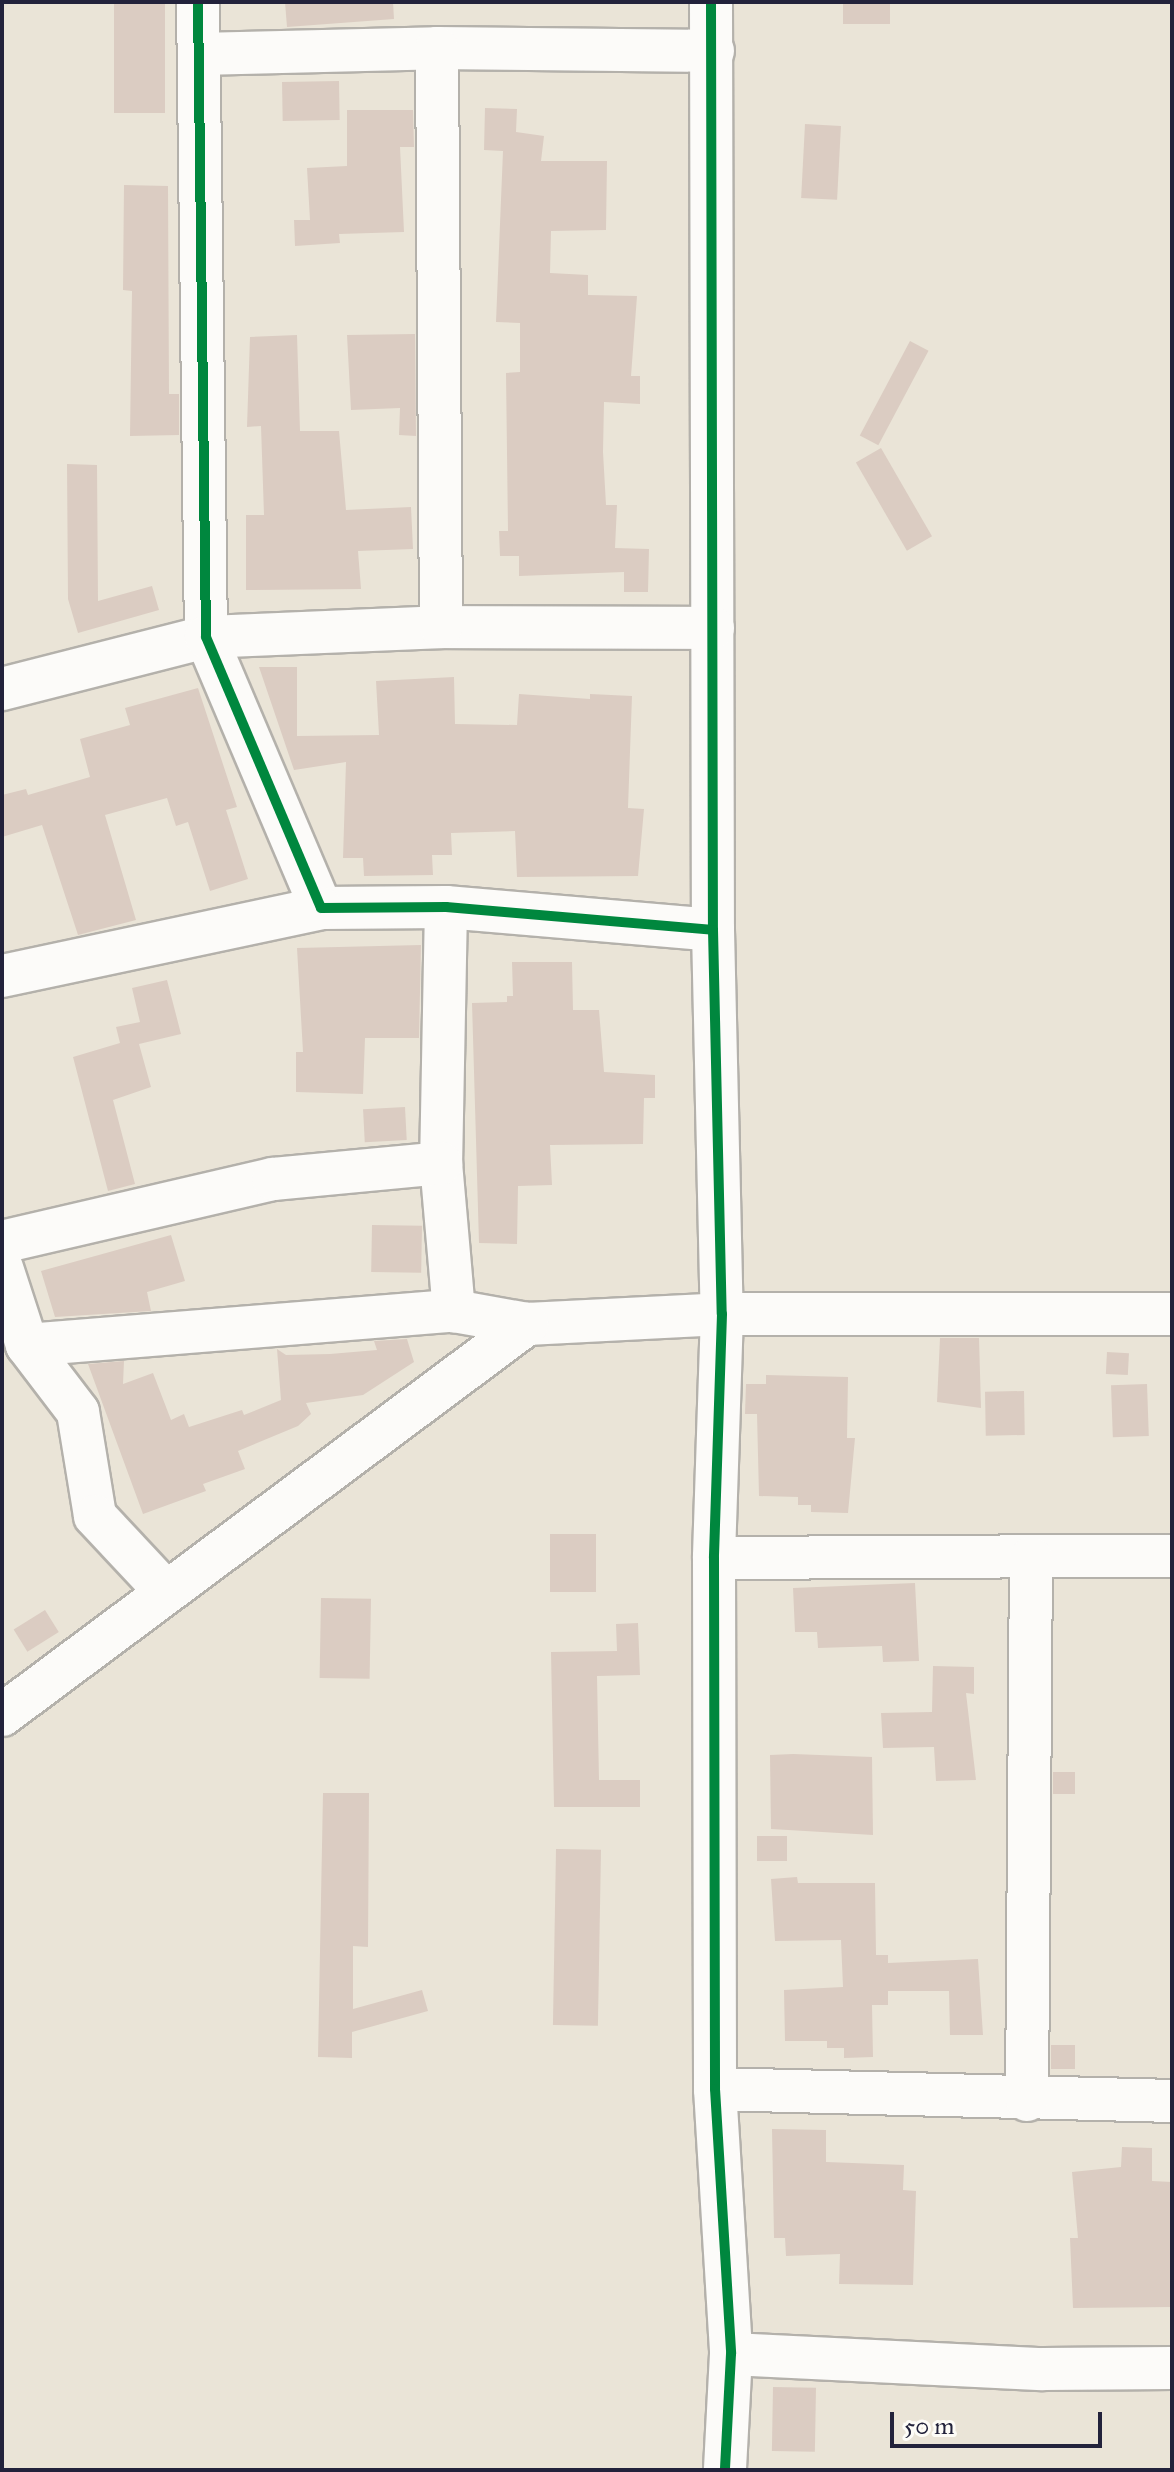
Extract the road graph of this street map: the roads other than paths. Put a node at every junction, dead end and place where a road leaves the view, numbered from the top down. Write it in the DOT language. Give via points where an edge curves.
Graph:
graph roads {
  1 [pos="198,2"];
  2 [pos="711,2"];
  3 [pos="437,48"];
  4 [pos="713,51"];
  5 [pos="199,54"];
  6 [pos="441,627"];
  7 [pos="713,628"];
  8 [pos="206,637"];
  9 [pos="2,689"];
  10 [pos="446,907"];
  11 [pos="321,908"];
  12 [pos="713,930"];
  13 [pos="2,976"];
  14 [pos="441,1163"];
  15 [pos="2,1242"];
  16 [pos="2,1268"];
  17 [pos="454,1311"];
  18 [pos="722,1314"];
  19 [pos="1172,1314"];
  20 [pos="527,1324"];
  21 [pos="27,1345"];
  22 [pos="1172,1556"];
  23 [pos="714,1558"];
  24 [pos="1031,1558"];
  25 [pos="166,1592"];
  26 [pos="2,1715"];
  27 [pos="715,2089"];
  28 [pos="1027,2100"];
  29 [pos="1172,2101"];
  30 [pos="731,2354"];
  31 [pos="1172,2368"];
  32 [pos="725,2470"];
  1 -- 5 [label="street"];
  2 -- 4 [label="street"];
  3 -- 4 [label="street"];
  3 -- 5 [label="street"];
  3 -- 6 [label="street"];
  4 -- 7 [label="street"];
  5 -- 8 [label="street"];
  6 -- 7 [label="street"];
  6 -- 8 [label="street"];
  7 -- 12 [label="street"];
  8 -- 9 [label="street"];
  8 -- 11 [label="street"];
  10 -- 11 [label="street"];
  10 -- 12 [label="street"];
  10 -- 14 [label="street"];
  11 -- 13 [label="street"];
  12 -- 18 [label="street"];
  14 -- 15 [label="street" via="273,1179"];
  14 -- 17 [label="street"];
  16 -- 21 [label="street"];
  17 -- 20 [label="street"];
  17 -- 21 [label="street"];
  18 -- 19 [label="street"];
  18 -- 20 [label="street"];
  18 -- 23 [label="street"];
  20 -- 25 [label="street"];
  21 -- 25 [label="street" via="78,1412 95,1516"];
  22 -- 24 [label="street"];
  23 -- 24 [label="street"];
  23 -- 27 [label="street"];
  24 -- 28 [label="street"];
  25 -- 26 [label="street"];
  27 -- 28 [label="street"];
  27 -- 30 [label="street"];
  28 -- 29 [label="street"];
  30 -- 31 [label="street" via="1043,2369"];
  30 -- 32 [label="street"];
}
